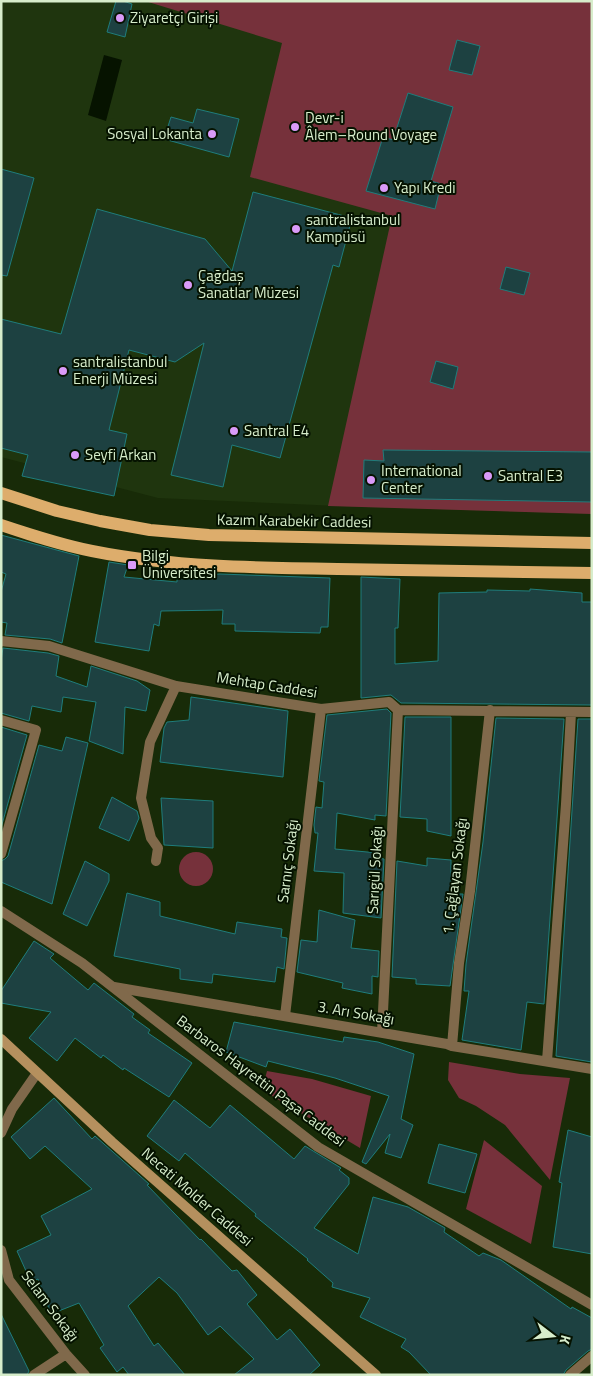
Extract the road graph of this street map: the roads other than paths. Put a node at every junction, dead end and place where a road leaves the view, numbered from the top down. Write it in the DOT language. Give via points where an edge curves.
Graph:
graph roads {
  1 [pos="1,492"];
  2 [pos="1,525"];
  3 [pos="592,543"];
  4 [pos="592,573"];
  5 [pos="1,641"];
  6 [pos="176,686"];
  7 [pos="321,709"];
  8 [pos="398,710"];
  9 [pos="490,710"];
  10 [pos="592,712"];
  11 [pos="571,713"];
  12 [pos="1,720"];
  13 [pos="1,854"];
  14 [pos="156,861"];
  15 [pos="1,911"];
  16 [pos="114,988"];
  17 [pos="285,1016"];
  18 [pos="382,1032"];
  19 [pos="1,1039"];
  20 [pos="452,1046"];
  21 [pos="547,1061"];
  22 [pos="592,1069"];
  23 [pos="37,1073"];
  24 [pos="1,1134"];
  25 [pos="1,1250"];
  26 [pos="592,1305"];
  27 [pos="66,1354"];
  28 [pos="592,1356"];
  29 [pos="34,1375"];
  30 [pos="85,1375"];
  31 [pos="376,1375"];
  32 [pos="570,1375"];
  1 -- 3 [label="main road, Kazım Karabekir Caddesi" via="58,511 150,530 237,536"];
  2 -- 4 [label="main road" via="92,551 178,562 270,568"];
  5 -- 6 [label="street, Mehtap Caddesi" via="49,646"];
  6 -- 7 [label="street, Mehtap Caddesi"];
  6 -- 14 [label="street" via="150,742 141,798 151,838 158,848"];
  7 -- 8 [label="street, Mehtap Caddesi" via="389,702"];
  7 -- 17 [label="street, Sarnıç Sokağı"];
  8 -- 9 [label="street, Mehtap Caddesi"];
  8 -- 18 [label="street, Sarıgül Sokağı"];
  9 -- 11 [label="street, Mehtap Caddesi"];
  9 -- 20 [label="street, 1. Çağlayan Sokağı"];
  10 -- 11 [label="street, Mehtap Caddesi"];
  11 -- 21 [label="street"];
  12 -- 13 [label="street" via="36,730"];
  15 -- 16 [label="street, Barbaros Hayrettin Paşa Caddesi" via="82,963"];
  16 -- 17 [label="street, 3. Arı Sokağı"];
  16 -- 26 [label="street, Barbaros Hayrettin Paşa Caddesi" via="318,1147"];
  17 -- 18 [label="street, 3. Arı Sokağı"];
  18 -- 20 [label="street, 3. Arı Sokağı"];
  19 -- 23 [label="main road, Necati Molder Caddesi"];
  20 -- 21 [label="street, 3. Arı Sokağı"];
  21 -- 22 [label="street, 3. Arı Sokağı"];
  23 -- 24 [label="street" via="12,1109"];
  23 -- 31 [label="main road, Necati Molder Caddesi"];
  25 -- 27 [label="street, Selam Sokağı" via="9,1280"];
  27 -- 29 [label="street"];
  27 -- 30 [label="street, Selam Sokağı"];
  28 -- 32 [label="street"];
}
